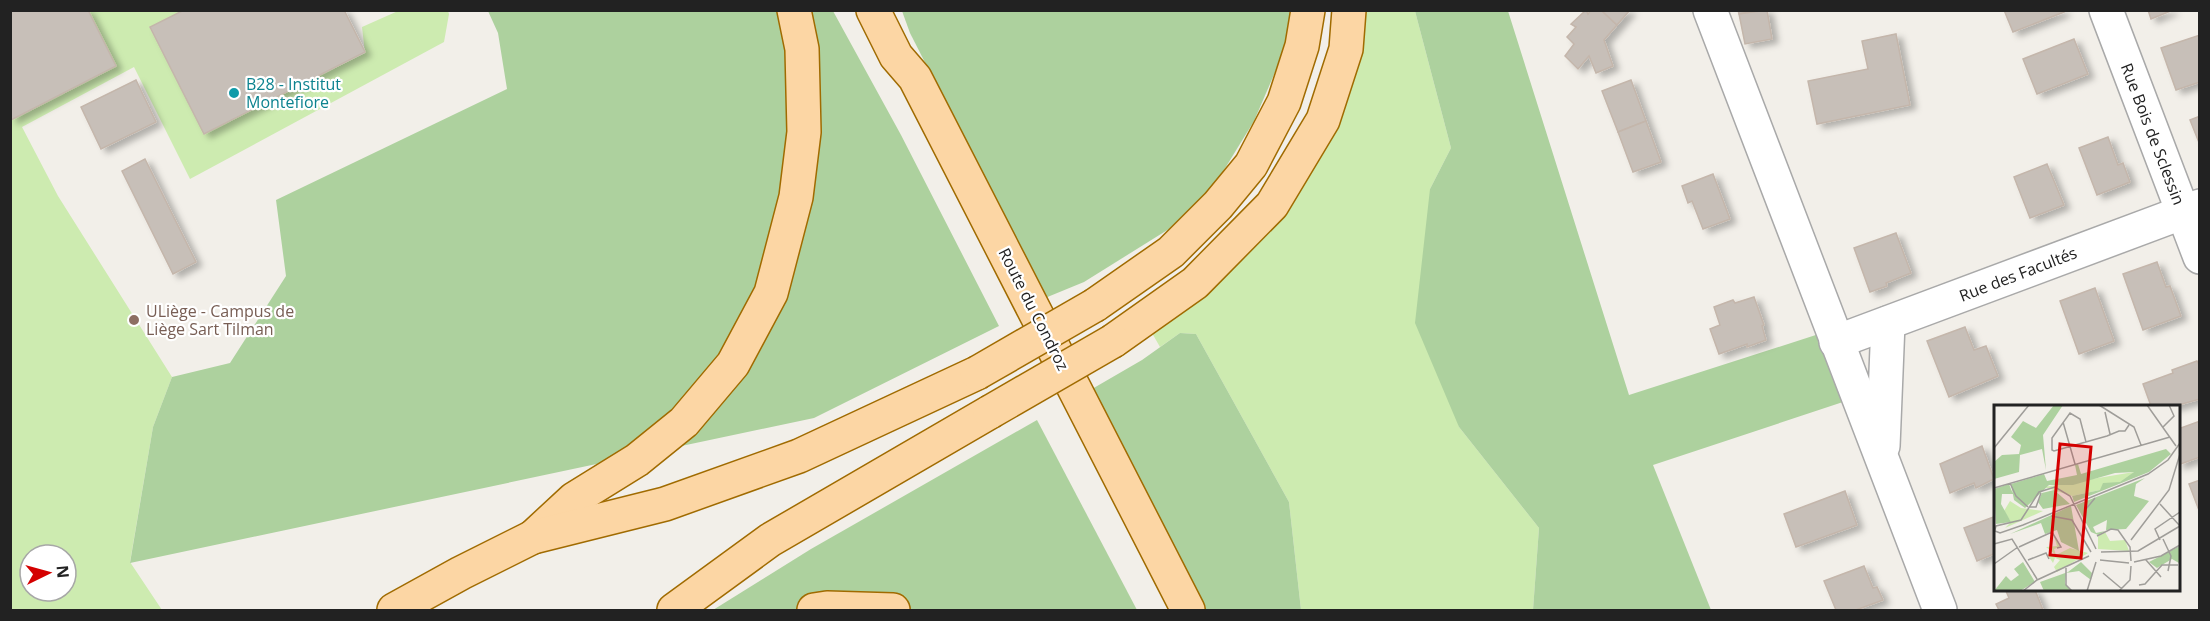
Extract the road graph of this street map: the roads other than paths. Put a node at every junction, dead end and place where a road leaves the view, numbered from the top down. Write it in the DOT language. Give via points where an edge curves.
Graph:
graph roads {
  1 [pos="794,10"];
  2 [pos="857,10"];
  3 [pos="873,10"];
  4 [pos="892,10"];
  5 [pos="1308,10"];
  6 [pos="1349,10"];
  7 [pos="1710,10"];
  8 [pos="2106,10"];
  9 [pos="915,78"];
  10 [pos="2191,209"];
  11 [pos="2199,257"];
  12 [pos="1888,323"];
  13 [pos="1836,342"];
  14 [pos="1882,460"];
  15 [pos="533,537"];
  16 [pos="394,610"];
  17 [pos="674,610"];
  18 [pos="814,610"];
  19 [pos="893,610"];
  20 [pos="1167,610"];
  21 [pos="1188,610"];
  22 [pos="1940,610"];
  1 -- 15 [label="main road" via="802,49 804,132 796,197 771,293 733,364 684,422 637,460 574,500"];
  2 -- 20 [label="main road, Route du Condroz"];
  3 -- 9 [label="main road, Route du Condroz" via="896,56"];
  4 -- 9 [label="main road"];
  5 -- 15 [label="main road, bridge" via="1302,46 1284,102 1251,165 1171,252 1095,305 977,374 800,456 665,504"];
  6 -- 17 [label="main road, bridge" via="1346,49 1323,120 1272,205 1195,283 1113,341 770,540"];
  7 -- 13 [label="street"];
  8 -- 10 [label="street, Rue Bois de Sclessin"];
  9 -- 21 [label="main road, Route du Condroz"];
  10 -- 11 [label="street, Rue Bois de Sclessin"];
  10 -- 12 [label="street, Rue des Facultés"];
  12 -- 13 [label="street, Rue des Facultés"];
  12 -- 14 [label="street"];
  13 -- 14 [label="street"];
  14 -- 22 [label="street"];
  15 -- 16 [label="main road"];
  18 -- 19 [label="main road"];
}
